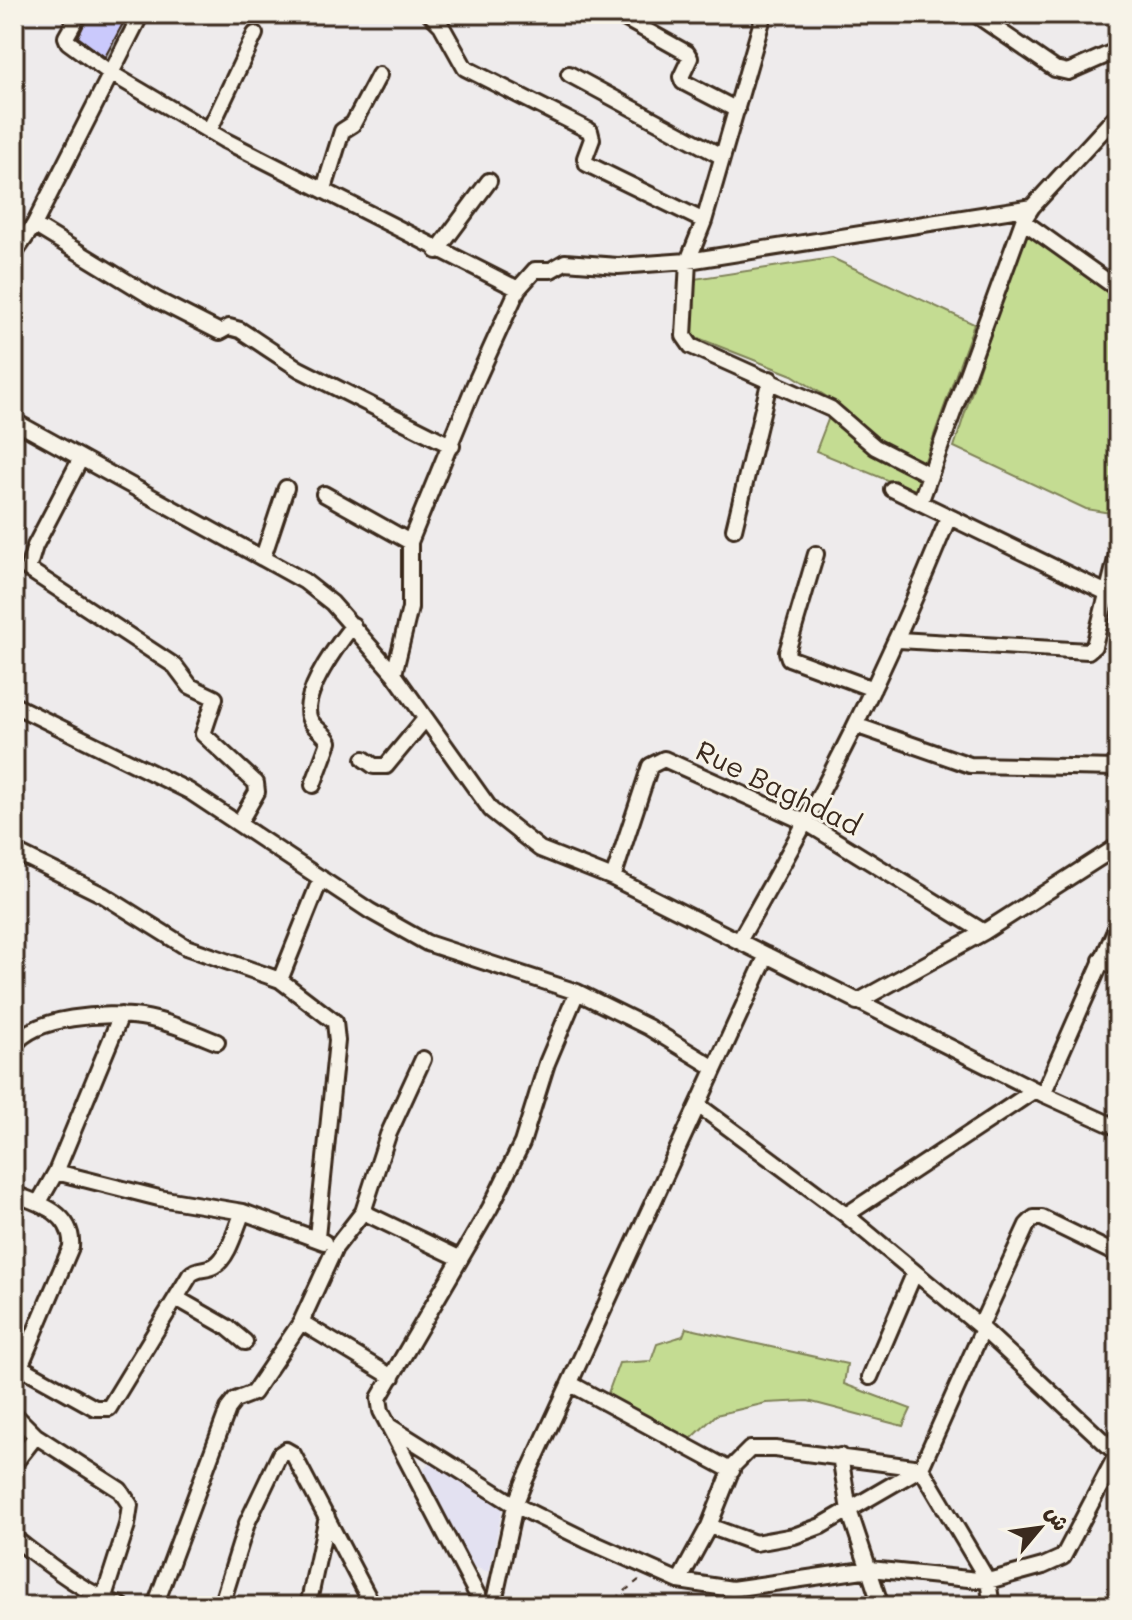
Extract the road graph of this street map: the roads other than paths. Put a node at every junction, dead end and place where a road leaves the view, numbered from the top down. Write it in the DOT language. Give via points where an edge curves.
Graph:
graph roads {
  1 [pos="79,14"];
  2 [pos="141,14"];
  3 [pos="430,14"];
  4 [pos="617,14"];
  5 [pos="764,14"];
  6 [pos="975,14"];
  7 [pos="255,34"];
  8 [pos="1118,50"];
  9 [pos="109,72"];
  10 [pos="569,74"];
  11 [pos="379,75"];
  12 [pos="737,110"];
  13 [pos="1118,114"];
  14 [pos="209,131"];
  15 [pos="721,156"];
  16 [pos="489,181"];
  17 [pos="324,189"];
  18 [pos="1032,207"];
  19 [pos="704,221"];
  20 [pos="1023,221"];
  21 [pos="34,225"];
  22 [pos="437,251"];
  23 [pos="14,254"];
  24 [pos="688,261"];
  25 [pos="518,289"];
  26 [pos="1118,289"];
  27 [pos="770,379"];
  28 [pos="14,421"];
  29 [pos="452,446"];
  30 [pos="81,458"];
  31 [pos="928,474"];
  32 [pos="286,488"];
  33 [pos="892,489"];
  34 [pos="324,494"];
  35 [pos="921,500"];
  36 [pos="948,519"];
  37 [pos="734,529"];
  38 [pos="410,542"];
  39 [pos="1118,551"];
  40 [pos="816,554"];
  41 [pos="263,557"];
  42 [pos="1116,569"];
  43 [pos="1109,594"];
  44 [pos="353,625"];
  45 [pos="899,640"];
  46 [pos="394,674"];
  47 [pos="873,689"];
  48 [pos="14,705"];
  49 [pos="425,719"];
  50 [pos="858,726"];
  51 [pos="364,759"];
  52 [pos="1118,768"];
  53 [pos="313,785"];
  54 [pos="239,823"];
  55 [pos="807,823"];
  56 [pos="1118,846"];
  57 [pos="15,854"];
  58 [pos="321,878"];
  59 [pos="613,878"];
  60 [pos="1118,924"];
  61 [pos="984,932"];
  62 [pos="739,941"];
  63 [pos="767,955"];
  64 [pos="1101,960"];
  65 [pos="1118,968"];
  66 [pos="280,980"];
  67 [pos="577,992"];
  68 [pos="857,1002"];
  69 [pos="121,1015"];
  70 [pos="217,1042"];
  71 [pos="14,1046"];
  72 [pos="423,1059"];
  73 [pos="713,1067"];
  74 [pos="1039,1092"];
  75 [pos="698,1105"];
  76 [pos="1118,1128"];
  77 [pos="56,1172"];
  78 [pos="14,1194"];
  79 [pos="39,1202"];
  80 [pos="243,1212"];
  81 [pos="363,1212"];
  82 [pos="846,1215"];
  83 [pos="317,1237"];
  84 [pos="335,1248"];
  85 [pos="1118,1255"];
  86 [pos="459,1258"];
  87 [pos="914,1274"];
  88 [pos="178,1299"];
  89 [pos="301,1322"];
  90 [pos="981,1328"];
  91 [pos="245,1342"];
  92 [pos="21,1367"];
  93 [pos="392,1377"];
  94 [pos="870,1377"];
  95 [pos="14,1381"];
  96 [pos="571,1384"];
  97 [pos="14,1414"];
  98 [pos="389,1426"];
  99 [pos="36,1436"];
  100 [pos="1118,1454"];
  101 [pos="840,1456"];
  102 [pos="14,1464"];
  103 [pos="921,1468"];
  104 [pos="732,1471"];
  105 [pos="515,1505"];
  106 [pos="849,1510"];
  107 [pos="327,1517"];
  108 [pos="709,1526"];
  109 [pos="14,1538"];
  110 [pos="870,1569"];
  111 [pos="679,1581"];
  112 [pos="988,1581"];
  113 [pos="103,1603"];
  114 [pos="122,1606"];
  115 [pos="155,1606"];
  116 [pos="221,1606"];
  117 [pos="308,1606"];
  118 [pos="373,1606"];
  119 [pos="483,1606"];
  120 [pos="493,1606"];
  121 [pos="881,1606"];
  122 [pos="992,1606"];
  1 -- 9 [label="street" via="68,42"];
  2 -- 9 [label="street"];
  3 -- 19 [label="street" via="465,68 590,131 587,164"];
  4 -- 12 [label="street" via="687,53 683,82"];
  5 -- 12 [label="street"];
  6 -- 8 [label="street" via="1055,69 1068,72"];
  7 -- 14 [label="street"];
  9 -- 14 [label="street"];
  9 -- 21 [label="street"];
  10 -- 15 [label="street"];
  11 -- 17 [label="street" via="353,124 342,131"];
  12 -- 15 [label="street"];
  13 -- 18 [label="street"];
  14 -- 17 [label="street"];
  15 -- 19 [label="street"];
  16 -- 22 [label="street"];
  17 -- 22 [label="street"];
  18 -- 20 [label="street"];
  18 -- 24 [label="street"];
  19 -- 24 [label="street"];
  20 -- 26 [label="street"];
  20 -- 31 [label="street"];
  21 -- 23 [label="street"];
  21 -- 29 [label="street" via="157,300 220,332 229,327 240,330 299,369"];
  22 -- 25 [label="street"];
  24 -- 25 [label="street" via="618,266 565,262 551,270 537,268"];
  24 -- 27 [label="street" via="687,342"];
  25 -- 29 [label="street"];
  27 -- 31 [label="street" via="831,409 875,447"];
  27 -- 37 [label="street"];
  28 -- 30 [label="street"];
  29 -- 38 [label="street"];
  30 -- 41 [label="street"];
  30 -- 54 [label="street" via="28,569 175,666 193,688 215,698 203,734 251,775 256,787"];
  31 -- 35 [label="street"];
  32 -- 41 [label="street"];
  33 -- 35 [label="street"];
  34 -- 38 [label="street"];
  35 -- 36 [label="street"];
  36 -- 43 [label="street"];
  36 -- 45 [label="street"];
  38 -- 46 [label="street" via="410,608"];
  39 -- 42 [label="street"];
  40 -- 47 [label="street" via="789,658"];
  41 -- 44 [label="street" via="304,581"];
  42 -- 43 [label="street"];
  43 -- 45 [label="street" via="1088,651"];
  44 -- 46 [label="street"];
  44 -- 53 [label="street" via="325,665 308,709 311,722 329,742"];
  45 -- 47 [label="street"];
  46 -- 49 [label="street"];
  47 -- 50 [label="street"];
  48 -- 54 [label="street" via="120,755"];
  49 -- 51 [label="street" via="386,766"];
  49 -- 59 [label="street" via="491,810 518,834 568,862"];
  50 -- 52 [label="street" via="970,765"];
  50 -- 55 [label="street"];
  54 -- 58 [label="street"];
  55 -- 59 [label="street, Rue Baghdad" via="664,759 650,766"];
  55 -- 61 [label="street, Rue Baghdad"];
  55 -- 62 [label="street"];
  56 -- 61 [label="street"];
  57 -- 66 [label="street" via="103,895 186,947"];
  58 -- 66 [label="street"];
  58 -- 67 [label="street" via="427,943"];
  59 -- 62 [label="street"];
  60 -- 64 [label="street"];
  61 -- 68 [label="street"];
  62 -- 63 [label="street"];
  63 -- 68 [label="street"];
  63 -- 73 [label="street"];
  64 -- 65 [label="street"];
  64 -- 74 [label="street"];
  66 -- 83 [label="street" via="338,1027"];
  67 -- 73 [label="street"];
  67 -- 86 [label="street" via="522,1143"];
  68 -- 74 [label="street"];
  69 -- 70 [label="street" via="170,1023"];
  69 -- 71 [label="street" via="34,1027"];
  69 -- 77 [label="street"];
  72 -- 81 [label="street" via="388,1135"];
  73 -- 75 [label="street"];
  74 -- 76 [label="street"];
  74 -- 82 [label="street"];
  75 -- 82 [label="street"];
  75 -- 96 [label="street"];
  77 -- 79 [label="street"];
  77 -- 80 [label="street"];
  78 -- 79 [label="street"];
  79 -- 92 [label="street" via="69,1228 71,1247"];
  80 -- 83 [label="street"];
  80 -- 88 [label="street" via="222,1258 213,1267 193,1271"];
  81 -- 84 [label="street"];
  81 -- 86 [label="street"];
  82 -- 87 [label="street"];
  83 -- 84 [label="street"];
  84 -- 89 [label="street"];
  85 -- 90 [label="street" via="1034,1218"];
  86 -- 93 [label="street"];
  87 -- 90 [label="street"];
  87 -- 94 [label="street"];
  88 -- 91 [label="street"];
  88 -- 92 [label="street" via="106,1410"];
  89 -- 93 [label="street"];
  89 -- 115 [label="street" via="253,1393 228,1409"];
  90 -- 100 [label="street"];
  90 -- 103 [label="street"];
  92 -- 95 [label="street"];
  93 -- 98 [label="street" via="379,1403"];
  96 -- 104 [label="street"];
  96 -- 105 [label="street"];
  97 -- 99 [label="street"];
  98 -- 105 [label="street"];
  98 -- 119 [label="street"];
  99 -- 102 [label="street"];
  99 -- 113 [label="street" via="127,1498 127,1525"];
  100 -- 112 [label="street" via="1063,1557"];
  101 -- 103 [label="street"];
  101 -- 104 [label="street" via="755,1447 739,1457"];
  101 -- 106 [label="street"];
  103 -- 106 [label="street"];
  103 -- 112 [label="street"];
  104 -- 108 [label="street"];
  105 -- 111 [label="street"];
  105 -- 120 [label="street"];
  106 -- 108 [label="street" via="808,1532 768,1542 746,1541"];
  106 -- 110 [label="street"];
  107 -- 116 [label="street" via="293,1454 282,1451 247,1523"];
  107 -- 117 [label="street"];
  107 -- 118 [label="street"];
  108 -- 111 [label="street"];
  109 -- 113 [label="street"];
  110 -- 111 [label="street" via="749,1589"];
  110 -- 112 [label="street"];
  110 -- 121 [label="street"];
  112 -- 122 [label="street"];
  113 -- 114 [label="street"];
}
